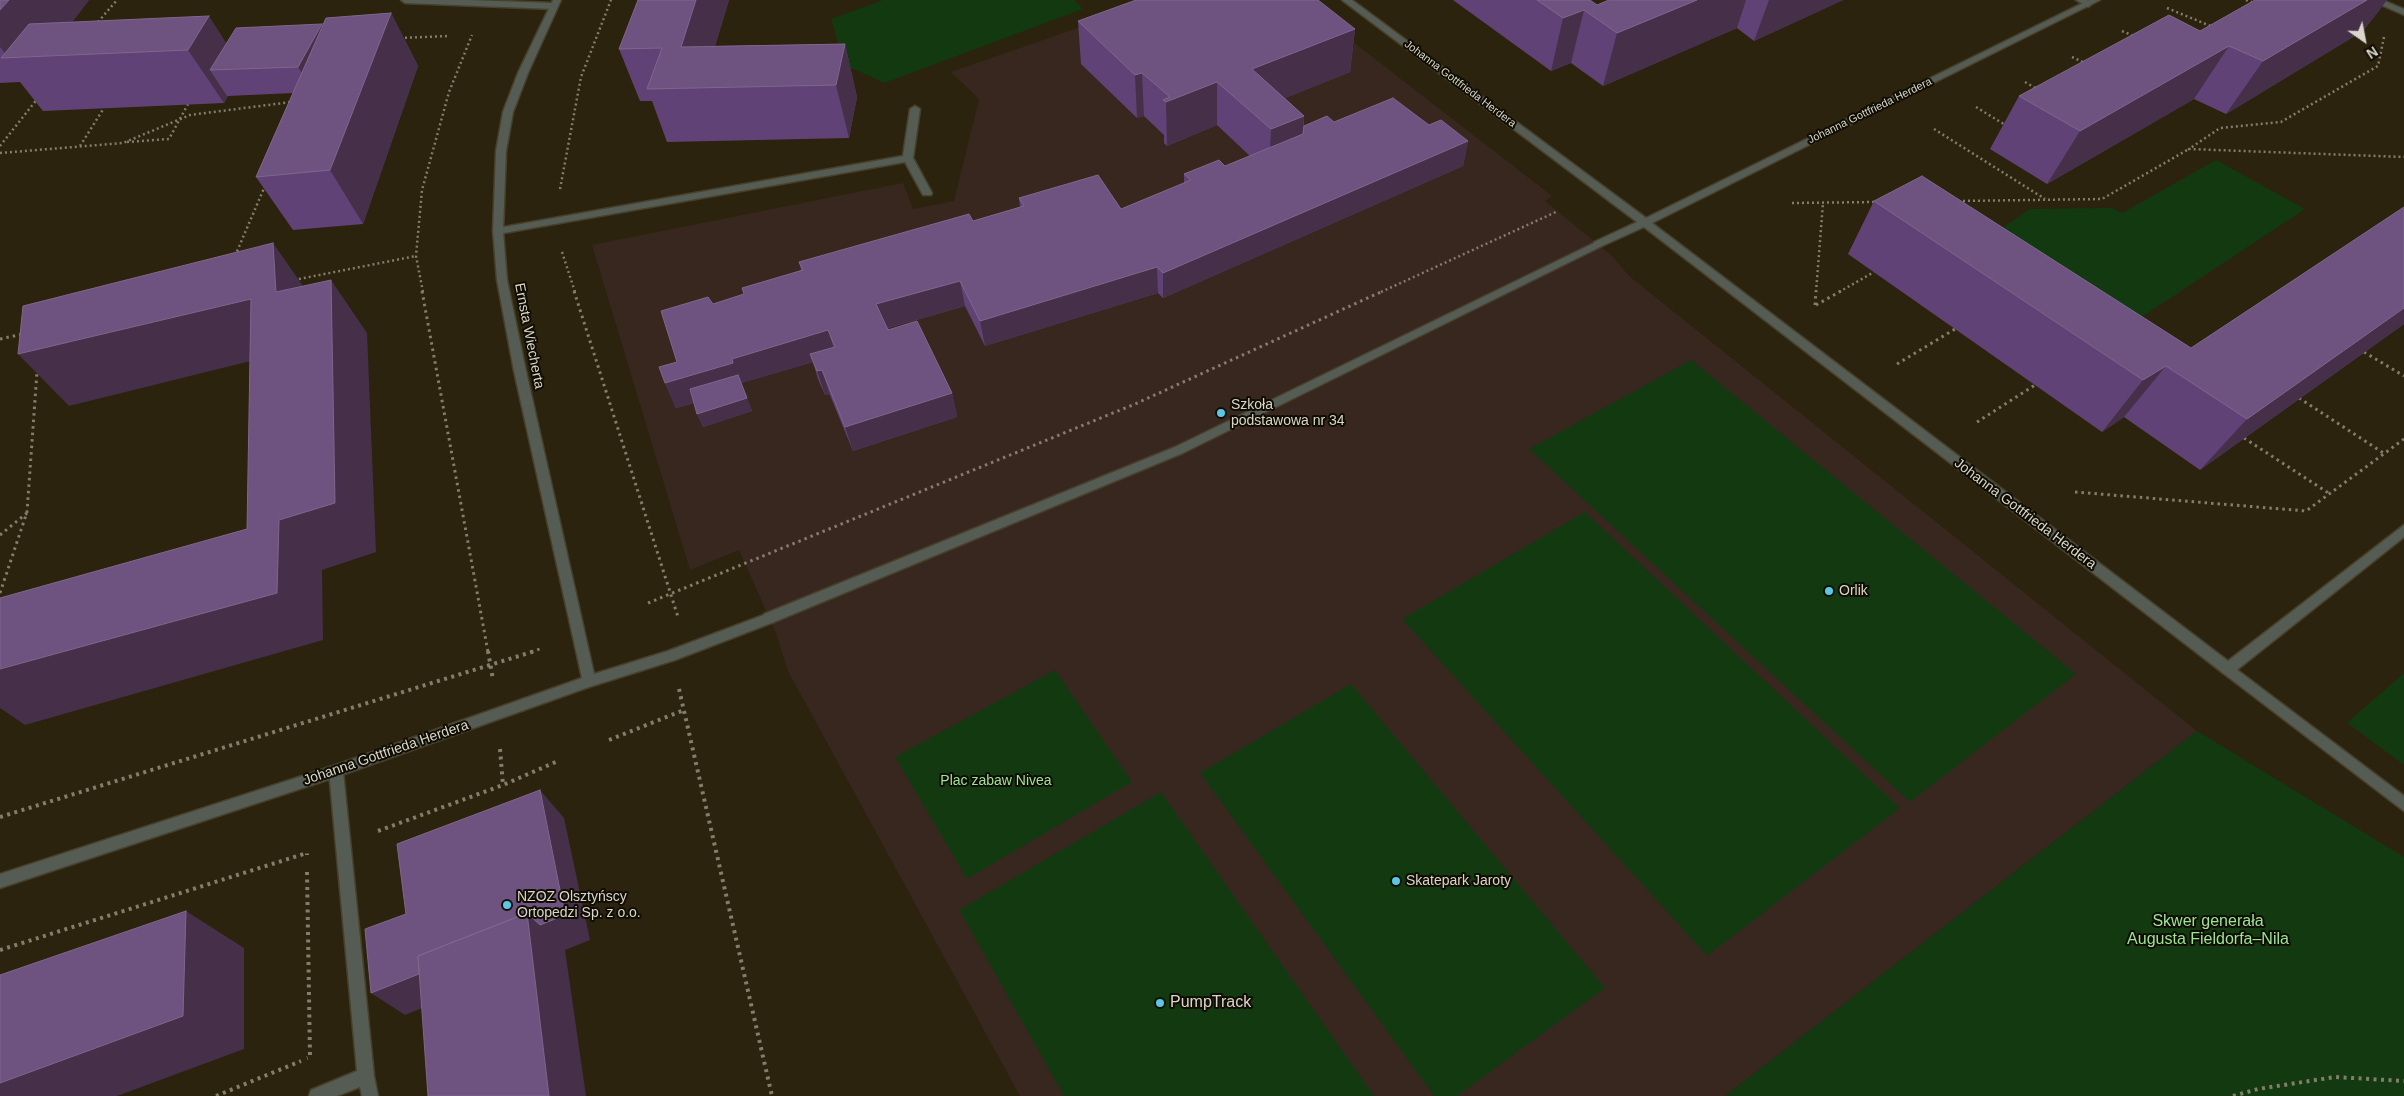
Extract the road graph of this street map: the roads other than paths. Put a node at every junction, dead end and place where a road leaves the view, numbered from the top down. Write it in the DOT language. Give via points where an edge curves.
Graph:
graph roads {
  1 [pos="405,0"];
  2 [pos="1346,0"];
  3 [pos="2374,0"];
  4 [pos="2088,1"];
  5 [pos="555,3"];
  6 [pos="2404,12"];
  7 [pos="915,109"];
  8 [pos="908,158"];
  9 [pos="926,193"];
  10 [pos="1644,223"];
  11 [pos="498,231"];
  12 [pos="2404,530"];
  13 [pos="2228,669"];
  14 [pos="589,681"];
  15 [pos="336,771"];
  16 [pos="2404,804"];
  17 [pos="0,881"];
  18 [pos="366,1076"];
  19 [pos="317,1096"];
  20 [pos="370,1096"];
  1 -- 5 [label="street"];
  2 -- 10 [label="street, Johanna Gottfrieda Herdera"];
  3 -- 6 [label="street"];
  4 -- 10 [label="street, Johanna Gottfrieda Herdera"];
  5 -- 11 [label="street, Ernsta Wiecherta" via="508,112 501,151"];
  7 -- 8 [label="street"];
  8 -- 9 [label="street"];
  8 -- 11 [label="street"];
  10 -- 13 [label="street, Johanna Gottfrieda Herdera"];
  10 -- 14 [label="street, Johanna Gottfrieda Herdera" via="1179,450 769,618 670,656"];
  11 -- 14 [label="street, Ernsta Wiecherta" via="502,280 520,370"];
  12 -- 13 [label="street"];
  13 -- 16 [label="street, Johanna Gottfrieda Herdera"];
  14 -- 15 [label="street, Johanna Gottfrieda Herdera"];
  15 -- 17 [label="street, Johanna Gottfrieda Herdera"];
  15 -- 18 [label="street"];
  18 -- 19 [label="street"];
  18 -- 20 [label="street"];
}
